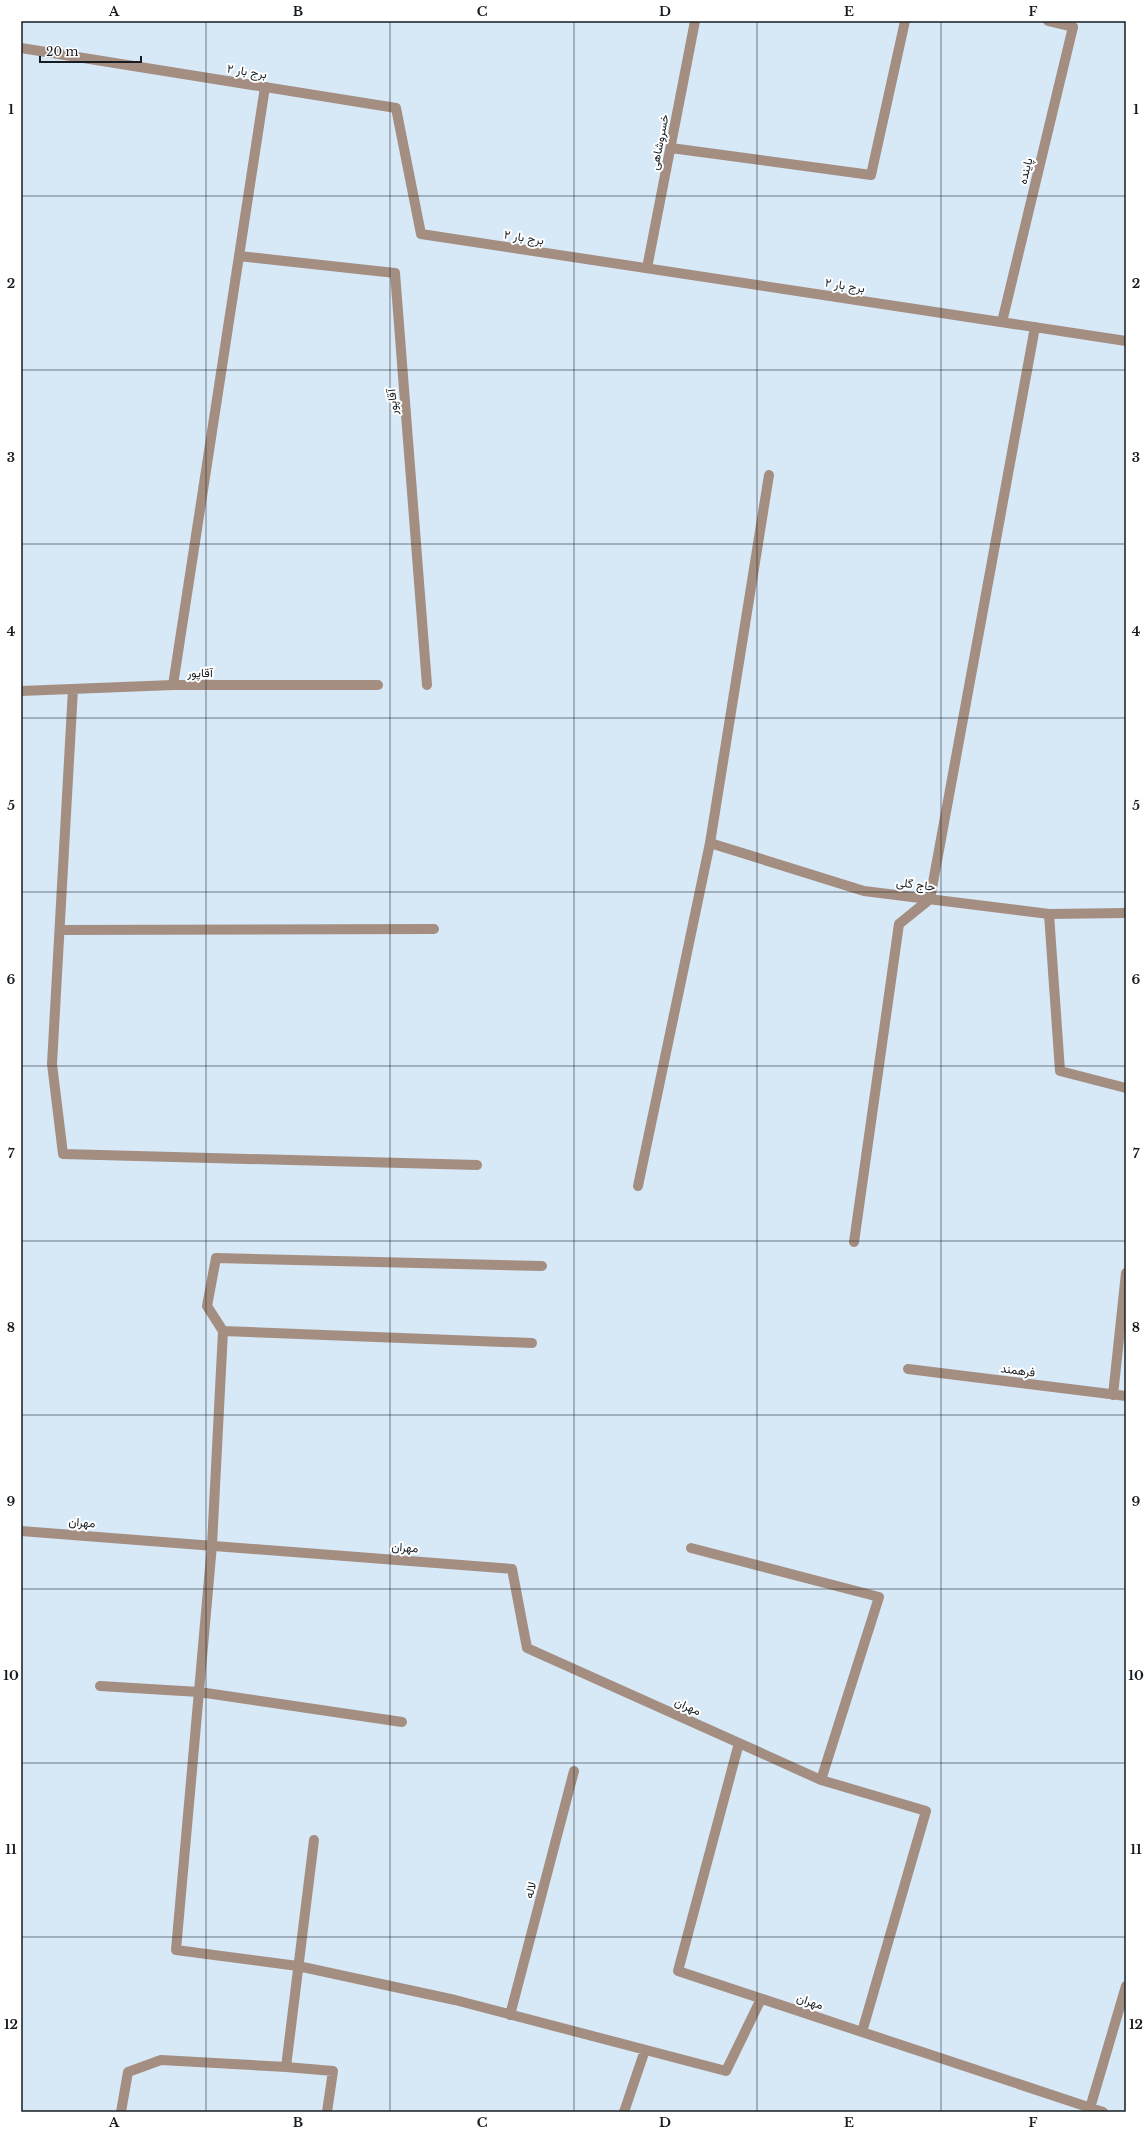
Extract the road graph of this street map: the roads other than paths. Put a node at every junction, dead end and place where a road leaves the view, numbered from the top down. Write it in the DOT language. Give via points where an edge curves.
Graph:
graph roads {
  1 [pos="695,21"];
  2 [pos="905,21"];
  3 [pos="1048,21"];
  4 [pos="21,48"];
  5 [pos="264,87"];
  6 [pos="671,148"];
  7 [pos="239,256"];
  8 [pos="647,268"];
  9 [pos="1002,322"];
  10 [pos="1034,327"];
  11 [pos="1126,341"];
  12 [pos="768,475"];
  13 [pos="173,685"];
  14 [pos="378,685"];
  15 [pos="427,685"];
  16 [pos="73,689"];
  17 [pos="21,691"];
  18 [pos="710,843"];
  19 [pos="930,899"];
  20 [pos="1126,913"];
  21 [pos="1050,914"];
  22 [pos="434,929"];
  23 [pos="60,930"];
  24 [pos="1126,1088"];
  25 [pos="477,1165"];
  26 [pos="638,1186"];
  27 [pos="854,1242"];
  28 [pos="542,1266"];
  29 [pos="1126,1273"];
  30 [pos="223,1331"];
  31 [pos="532,1343"];
  32 [pos="908,1369"];
  33 [pos="1113,1394"];
  34 [pos="1126,1396"];
  35 [pos="21,1530"];
  36 [pos="212,1546"];
  37 [pos="691,1548"];
  38 [pos="100,1686"];
  39 [pos="199,1692"];
  40 [pos="402,1722"];
  41 [pos="739,1743"];
  42 [pos="574,1771"];
  43 [pos="821,1780"];
  44 [pos="314,1840"];
  45 [pos="298,1966"];
  46 [pos="1126,1986"];
  47 [pos="761,1999"];
  48 [pos="510,2015"];
  49 [pos="862,2032"];
  50 [pos="645,2050"];
  51 [pos="286,2067"];
  52 [pos="1090,2108"];
  53 [pos="121,2112"];
  54 [pos="327,2112"];
  55 [pos="624,2112"];
  56 [pos="1103,2112"];
  1 -- 6 [label="street, خسروشاهی"];
  2 -- 6 [label="street" via="871,175"];
  3 -- 9 [label="street, پاینده" via="1073,27"];
  4 -- 5 [label="street, برج بار ۲"];
  5 -- 7 [label="street"];
  5 -- 8 [label="street, برج بار ۲" via="396,108 421,234"];
  6 -- 8 [label="street, خسروشاهی"];
  7 -- 13 [label="street"];
  7 -- 15 [label="street, آقاپور" via="395,273"];
  8 -- 9 [label="street, برج بار ۲"];
  9 -- 10 [label="street, برج بار ۲"];
  10 -- 11 [label="street, برج بار ۲"];
  10 -- 19 [label="street"];
  12 -- 18 [label="street"];
  13 -- 14 [label="street, آقاپور"];
  13 -- 16 [label="street, آقاپور"];
  16 -- 17 [label="street, آقاپور"];
  16 -- 23 [label="street"];
  18 -- 19 [label="street, حاج گلی" via="864,891"];
  18 -- 26 [label="street"];
  19 -- 21 [label="street, حاج گلی"];
  19 -- 27 [label="street" via="899,924"];
  20 -- 21 [label="street, حاج گلی"];
  21 -- 24 [label="street" via="1060,1071"];
  22 -- 23 [label="street"];
  23 -- 25 [label="street" via="52,1064 62,1154"];
  28 -- 30 [label="street" via="216,1258 207,1306"];
  29 -- 33 [label="street"];
  30 -- 31 [label="street"];
  30 -- 36 [label="street"];
  32 -- 33 [label="street, فرهمند"];
  33 -- 34 [label="street, فرهمند"];
  35 -- 36 [label="street, مهران"];
  36 -- 39 [label="street"];
  36 -- 41 [label="street, مهران" via="512,1569 527,1648"];
  37 -- 43 [label="street" via="879,1597"];
  38 -- 39 [label="street"];
  39 -- 40 [label="street"];
  39 -- 45 [label="street" via="176,1950"];
  41 -- 43 [label="street"];
  41 -- 47 [label="street, مهران" via="678,1971"];
  42 -- 48 [label="street, لاله"];
  43 -- 49 [label="street" via="926,1811"];
  44 -- 45 [label="street"];
  45 -- 48 [label="street" via="455,2000"];
  45 -- 51 [label="street"];
  46 -- 52 [label="street"];
  47 -- 49 [label="street, مهران"];
  47 -- 50 [label="street" via="726,2071"];
  48 -- 50 [label="street"];
  49 -- 52 [label="street, مهران"];
  50 -- 55 [label="street"];
  51 -- 53 [label="street" via="161,2060 128,2072"];
  51 -- 54 [label="street" via="333,2071"];
  52 -- 56 [label="street, مهران"];
}
